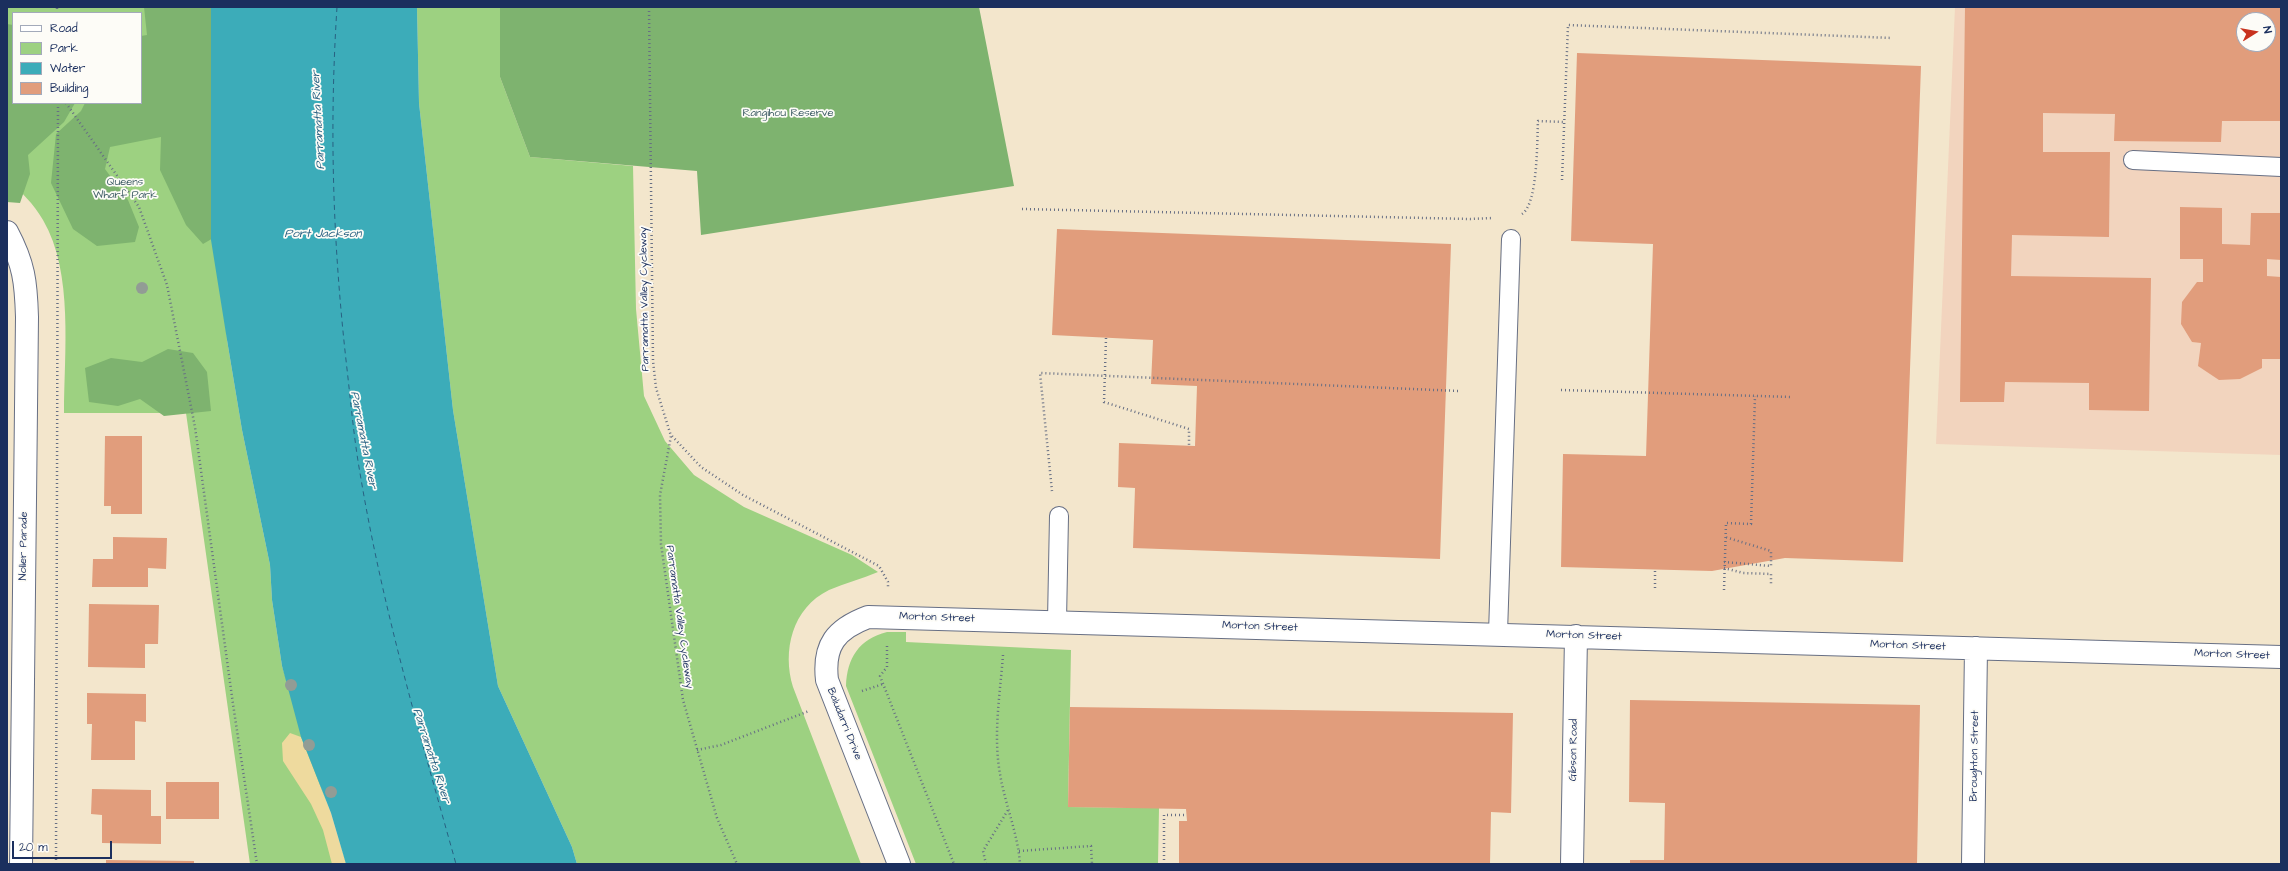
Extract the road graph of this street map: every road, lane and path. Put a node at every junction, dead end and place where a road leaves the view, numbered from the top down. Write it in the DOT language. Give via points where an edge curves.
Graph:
graph roads {
  1 [pos="649,7"];
  2 [pos="1892,38"];
  3 [pos="58,104"];
  4 [pos="67,104"];
  5 [pos="1564,122"];
  6 [pos="2133,160"];
  7 [pos="2281,167"];
  8 [pos="1562,180"];
  9 [pos="1022,209"];
  10 [pos="1517,215"];
  11 [pos="1497,218"];
  12 [pos="7,232"];
  13 [pos="1512,240"];
  14 [pos="1106,338"];
  15 [pos="1104,376"];
  16 [pos="1561,390"];
  17 [pos="1458,391"];
  18 [pos="1755,396"];
  19 [pos="1791,397"];
  20 [pos="671,436"];
  21 [pos="1189,445"];
  22 [pos="1052,494"];
  23 [pos="1059,516"];
  24 [pos="1725,537"];
  25 [pos="1724,562"];
  26 [pos="1724,568"];
  27 [pos="1655,570"];
  28 [pos="888,582"];
  29 [pos="1771,584"];
  30 [pos="1655,588"];
  31 [pos="1724,590"];
  32 [pos="888,616"];
  33 [pos="1057,621"];
  34 [pos="1498,633"];
  35 [pos="1576,636"];
  36 [pos="887,644"];
  37 [pos="1976,648"];
  38 [pos="1003,655"];
  39 [pos="2281,656"];
  40 [pos="882,684"];
  41 [pos="856,693"];
  42 [pos="814,709"];
  43 [pos="697,750"];
  44 [pos="1008,810"];
  45 [pos="1186,815"];
  46 [pos="1019,851"];
  47 [pos="20,864"];
  48 [pos="56,864"];
  49 [pos="257,864"];
  50 [pos="737,864"];
  51 [pos="899,864"];
  52 [pos="954,864"];
  53 [pos="986,864"];
  54 [pos="1020,864"];
  55 [pos="1092,864"];
  56 [pos="1164,864"];
  57 [pos="1572,864"];
  58 [pos="1973,864"];
  1 -- 20 [label="path, Parramatta Valley Cycleway" via="653,361 656,388"];
  2 -- 5 [label="path" via="1568,25"];
  3 -- 48 [label="path"];
  4 -- 49 [label="path" via="139,207 166,285 195,427"];
  5 -- 8 [label="path"];
  5 -- 10 [label="path" via="1538,121 1536,166 1529,206"];
  6 -- 7 [label="lane"];
  9 -- 11 [label="path"];
  12 -- 47 [label="street, Noller Parade" via="18,253 26,280 27,318"];
  13 -- 34 [label="lane"];
  14 -- 15 [label="path"];
  15 -- 17 [label="path"];
  15 -- 21 [label="path" via="1104,402 1189,429"];
  15 -- 22 [label="path" via="1040,373"];
  16 -- 18 [label="path"];
  18 -- 19 [label="path"];
  18 -- 24 [label="path" via="1751,524 1726,523"];
  20 -- 28 [label="path" via="701,467 731,487 880,566"];
  20 -- 43 [label="path, Parramatta Valley Cycleway" via="660,495 661,544 683,700"];
  23 -- 33 [label="lane"];
  24 -- 25 [label="path"];
  24 -- 25 [label="path" via="1771,551 1772,566"];
  25 -- 26 [label="path"];
  26 -- 29 [label="path" via="1743,573 1771,574"];
  26 -- 31 [label="path"];
  27 -- 30 [label="path"];
  32 -- 33 [label="street, Morton Street"];
  32 -- 51 [label="street, Baludarri Drive" via="868,617 843,629 828,651 825,664 827,680"];
  33 -- 34 [label="street, Morton Street"];
  34 -- 35 [label="street, Morton Street"];
  35 -- 37 [label="street, Morton Street"];
  35 -- 57 [label="street, Gibson Road"];
  36 -- 40 [label="path" via="887,667 880,676"];
  37 -- 39 [label="street, Morton Street"];
  37 -- 58 [label="street, Broughton Street"];
  38 -- 44 [label="path" via="996,744"];
  40 -- 41 [label="path"];
  40 -- 52 [label="path"];
  42 -- 43 [label="path" via="721,745"];
  43 -- 50 [label="path, Parramatta Valley Cycleway" via="717,818"];
  44 -- 46 [label="path"];
  44 -- 53 [label="path" via="983,851"];
  45 -- 56 [label="path" via="1164,815"];
  46 -- 54 [label="path"];
  46 -- 55 [label="path" via="1091,846"];
}
